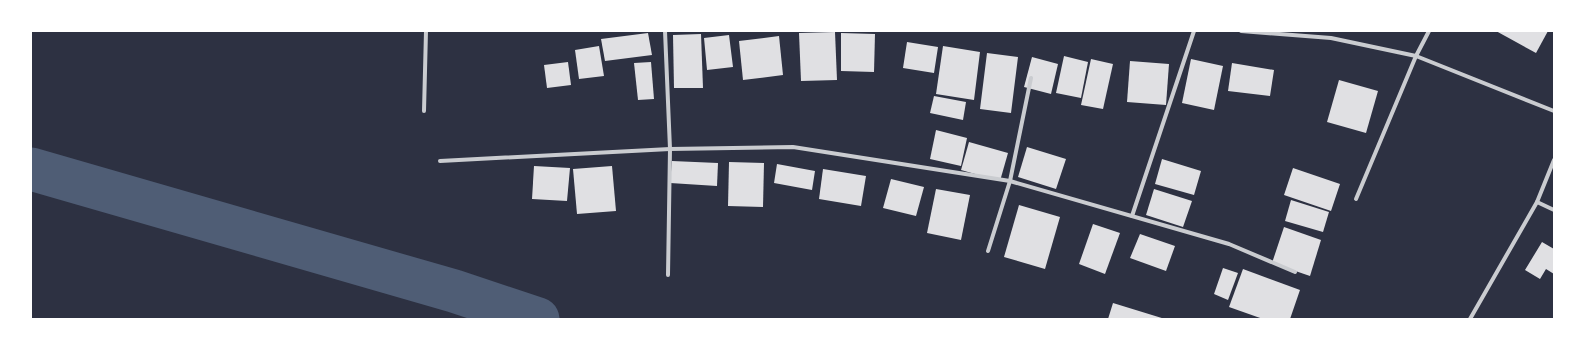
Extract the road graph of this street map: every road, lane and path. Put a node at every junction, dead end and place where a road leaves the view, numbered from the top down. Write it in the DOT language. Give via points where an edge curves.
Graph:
graph roads {
  1 [pos="426,31"];
  2 [pos="665,31"];
  3 [pos="1194,31"];
  4 [pos="1241,31"];
  5 [pos="1429,31"];
  6 [pos="1416,56"];
  7 [pos="1031,78"];
  8 [pos="1554,111"];
  9 [pos="424,112"];
  10 [pos="670,149"];
  11 [pos="1554,160"];
  12 [pos="440,161"];
  13 [pos="1010,181"];
  14 [pos="1356,199"];
  15 [pos="1537,202"];
  16 [pos="1554,210"];
  17 [pos="1132,216"];
  18 [pos="988,251"];
  19 [pos="1295,272"];
  20 [pos="668,275"];
  21 [pos="1470,319"];
  1 -- 9 [label="street"];
  2 -- 10 [label="street"];
  3 -- 17 [label="street"];
  4 -- 6 [label="street" via="1332,38"];
  5 -- 6 [label="street"];
  6 -- 8 [label="street"];
  6 -- 14 [label="street"];
  7 -- 13 [label="street"];
  10 -- 12 [label="street"];
  10 -- 13 [label="street" via="794,147"];
  10 -- 20 [label="street"];
  11 -- 15 [label="street"];
  13 -- 17 [label="street"];
  13 -- 18 [label="street"];
  15 -- 16 [label="street"];
  15 -- 21 [label="street"];
  17 -- 19 [label="street" via="1229,244"];
}
